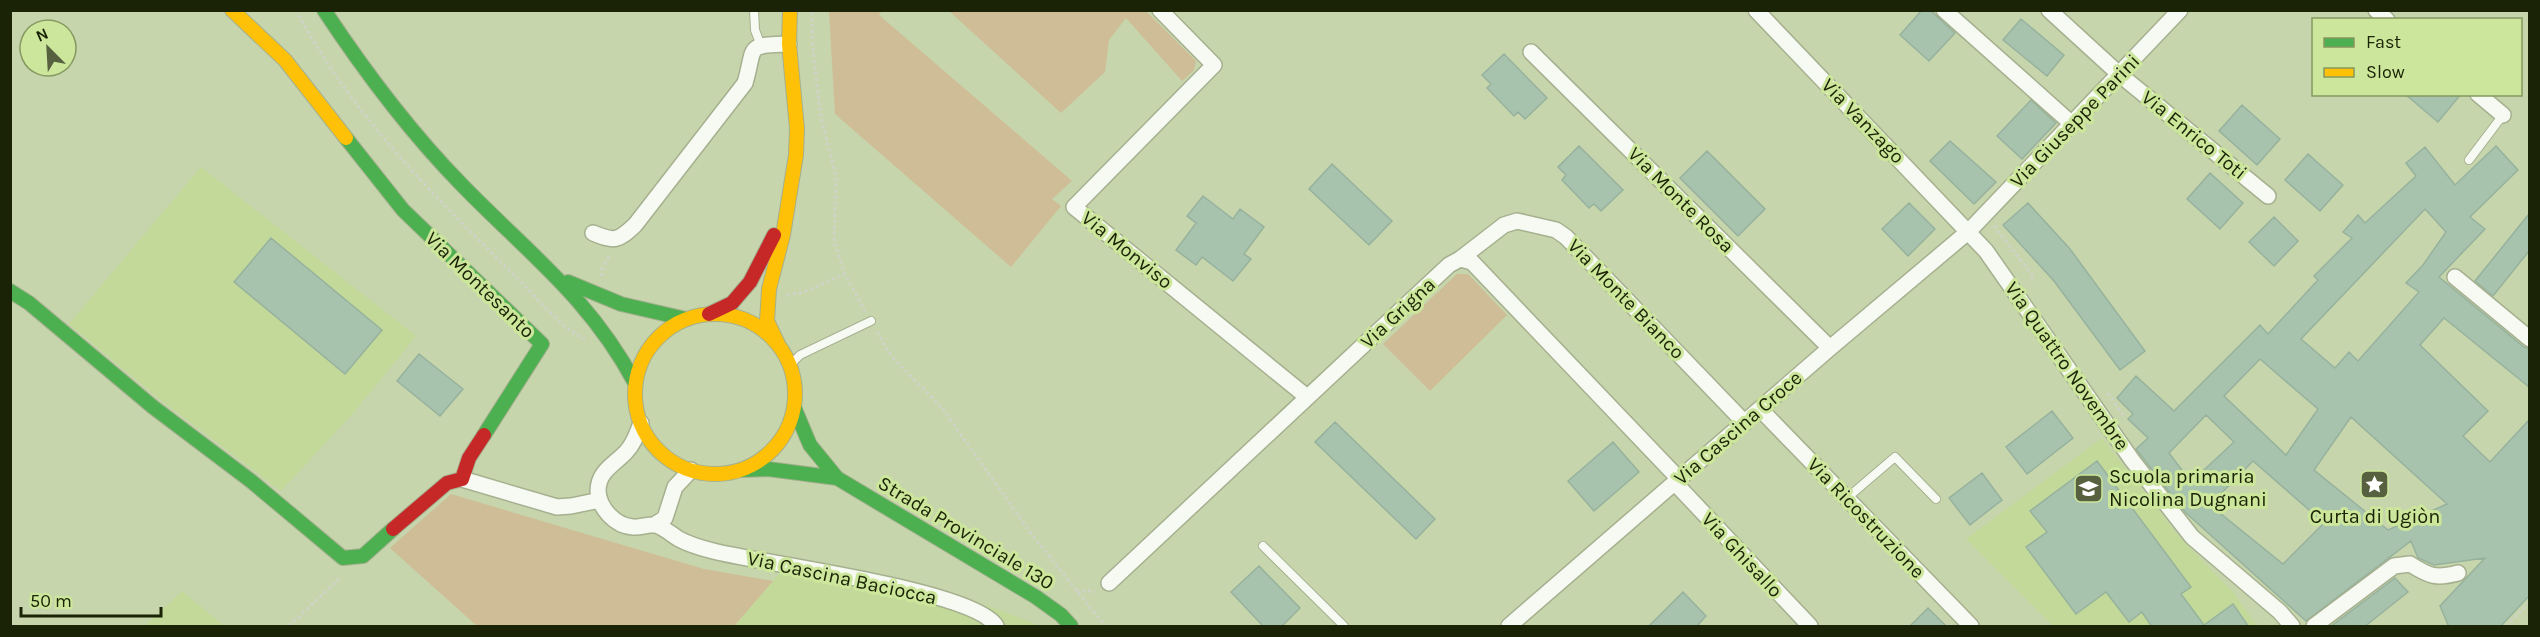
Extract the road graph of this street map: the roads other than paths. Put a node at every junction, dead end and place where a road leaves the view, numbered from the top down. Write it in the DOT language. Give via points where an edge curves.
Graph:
graph roads {
  1 [pos="232,10"];
  2 [pos="324,10"];
  3 [pos="754,10"];
  4 [pos="790,10"];
  5 [pos="1160,10"];
  6 [pos="1756,10"];
  7 [pos="1944,10"];
  8 [pos="2049,10"];
  9 [pos="2172,13"];
  10 [pos="789,44"];
  11 [pos="761,46"];
  12 [pos="1531,52"];
  13 [pos="2120,74"];
  14 [pos="2480,96"];
  15 [pos="2503,115"];
  16 [pos="2072,124"];
  17 [pos="2469,160"];
  18 [pos="2268,196"];
  19 [pos="789,201"];
  20 [pos="1970,231"];
  21 [pos="593,233"];
  22 [pos="1460,259"];
  23 [pos="2455,277"];
  24 [pos="563,280"];
  25 [pos="10,291"];
  26 [pos="709,314"];
  27 [pos="686,319"];
  28 [pos="871,321"];
  29 [pos="2529,339"];
  30 [pos="778,345"];
  31 [pos="1830,348"];
  32 [pos="790,365"];
  33 [pos="635,383"];
  34 [pos="1306,397"];
  35 [pos="794,407"];
  36 [pos="1761,410"];
  37 [pos="641,423"];
  38 [pos="1745,423"];
  39 [pos="691,470"];
  40 [pos="740,470"];
  41 [pos="837,478"];
  42 [pos="462,479"];
  43 [pos="1677,481"];
  44 [pos="1847,498"];
  45 [pos="1936,499"];
  46 [pos="600,500"];
  47 [pos="669,510"];
  48 [pos="654,525"];
  49 [pos="682,540"];
  50 [pos="1263,546"];
  51 [pos="2458,573"];
  52 [pos="1109,583"];
  53 [pos="996,627"];
  54 [pos="1071,627"];
  55 [pos="1344,627"];
  56 [pos="1509,627"];
  57 [pos="1810,627"];
  58 [pos="1971,627"];
  59 [pos="2292,627"];
  60 [pos="2314,627"];
  1 -- 42 [label="street, Via Montesanto" via="285,60 403,210 542,344 470,458"];
  2 -- 24 [label="street" via="404,122 463,186"];
  3 -- 11 [label="lane" via="754,30"];
  4 -- 10 [label="street"];
  5 -- 34 [label="street, Via Monviso" via="1214,65 1074,207"];
  6 -- 20 [label="street, Via Vanzago"];
  7 -- 16 [label="street"];
  8 -- 13 [label="street, Via Enrico Toti"];
  9 -- 13 [label="street, Via Giuseppe Parini"];
  10 -- 11 [label="street"];
  10 -- 19 [label="street" via="797,128"];
  11 -- 21 [label="street" via="750,56 745,83 635,225 614,240"];
  12 -- 31 [label="street, Via Monte Rosa"];
  13 -- 16 [label="street, Via Giuseppe Parini"];
  13 -- 18 [label="street, Via Enrico Toti"];
  14 -- 15 [label="street"];
  15 -- 17 [label="lane"];
  16 -- 20 [label="street, Via Giuseppe Parini"];
  19 -- 26 [label="street" via="750,282 732,303"];
  19 -- 30 [label="street" via="769,289 767,321"];
  20 -- 31 [label="street, Via Cascina Croce"];
  20 -- 59 [label="street, Via Quattro Novembre" via="2132,460 2192,537 2280,612"];
  22 -- 34 [label="street, Via Grigna"];
  22 -- 38 [label="street, Via Monte Bianco" via="1504,225 1517,221 1556,230"];
  22 -- 43 [label="street" via="1472,262"];
  23 -- 29 [label="street"];
  24 -- 27 [label="street" via="621,304"];
  24 -- 33 [label="street" via="622,355"];
  25 -- 42 [label="street" via="344,558 363,556 447,483"];
  26 -- 27 [label="street"];
  26 -- 30 [label="street" via="748,321"];
  27 -- 33 [label="street" via="667,329 652,344"];
  28 -- 32 [label="lane" via="800,356"];
  30 -- 32 [label="street"];
  31 -- 36 [label="street, Via Cascina Croce"];
  32 -- 35 [label="street"];
  33 -- 37 [label="street"];
  34 -- 52 [label="street, Via Grigna"];
  35 -- 40 [label="street" via="775,446"];
  35 -- 41 [label="street, Strada Provinciale 130" via="811,449"];
  36 -- 38 [label="street, Via Cascina Croce"];
  36 -- 44 [label="street, Via Ricostruzione"];
  37 -- 39 [label="street" via="654,446"];
  37 -- 46 [label="street" via="627,451 605,470 599,482"];
  38 -- 43 [label="street, Via Cascina Croce"];
  39 -- 40 [label="street"];
  39 -- 47 [label="street" via="675,487"];
  40 -- 41 [label="street, Strada Provinciale 130" via="768,469"];
  41 -- 54 [label="street, Strada Provinciale 130" via="1036,597"];
  42 -- 46 [label="street" via="557,507"];
  43 -- 56 [label="street, Via Cascina Croce"];
  43 -- 57 [label="street, Via Ghisallo"];
  44 -- 45 [label="lane" via="1895,457"];
  44 -- 58 [label="street, Via Ricostruzione"];
  46 -- 48 [label="street, Via Cascina Baciocca" via="609,515 622,524"];
  47 -- 48 [label="street"];
  47 -- 49 [label="street"];
  48 -- 49 [label="street, Via Cascina Baciocca"];
  49 -- 53 [label="street, Via Cascina Baciocca" via="717,552 869,580 967,606 992,620"];
  50 -- 55 [label="lane"];
  51 -- 60 [label="street" via="2436,577 2410,564 2394,566"];
}
